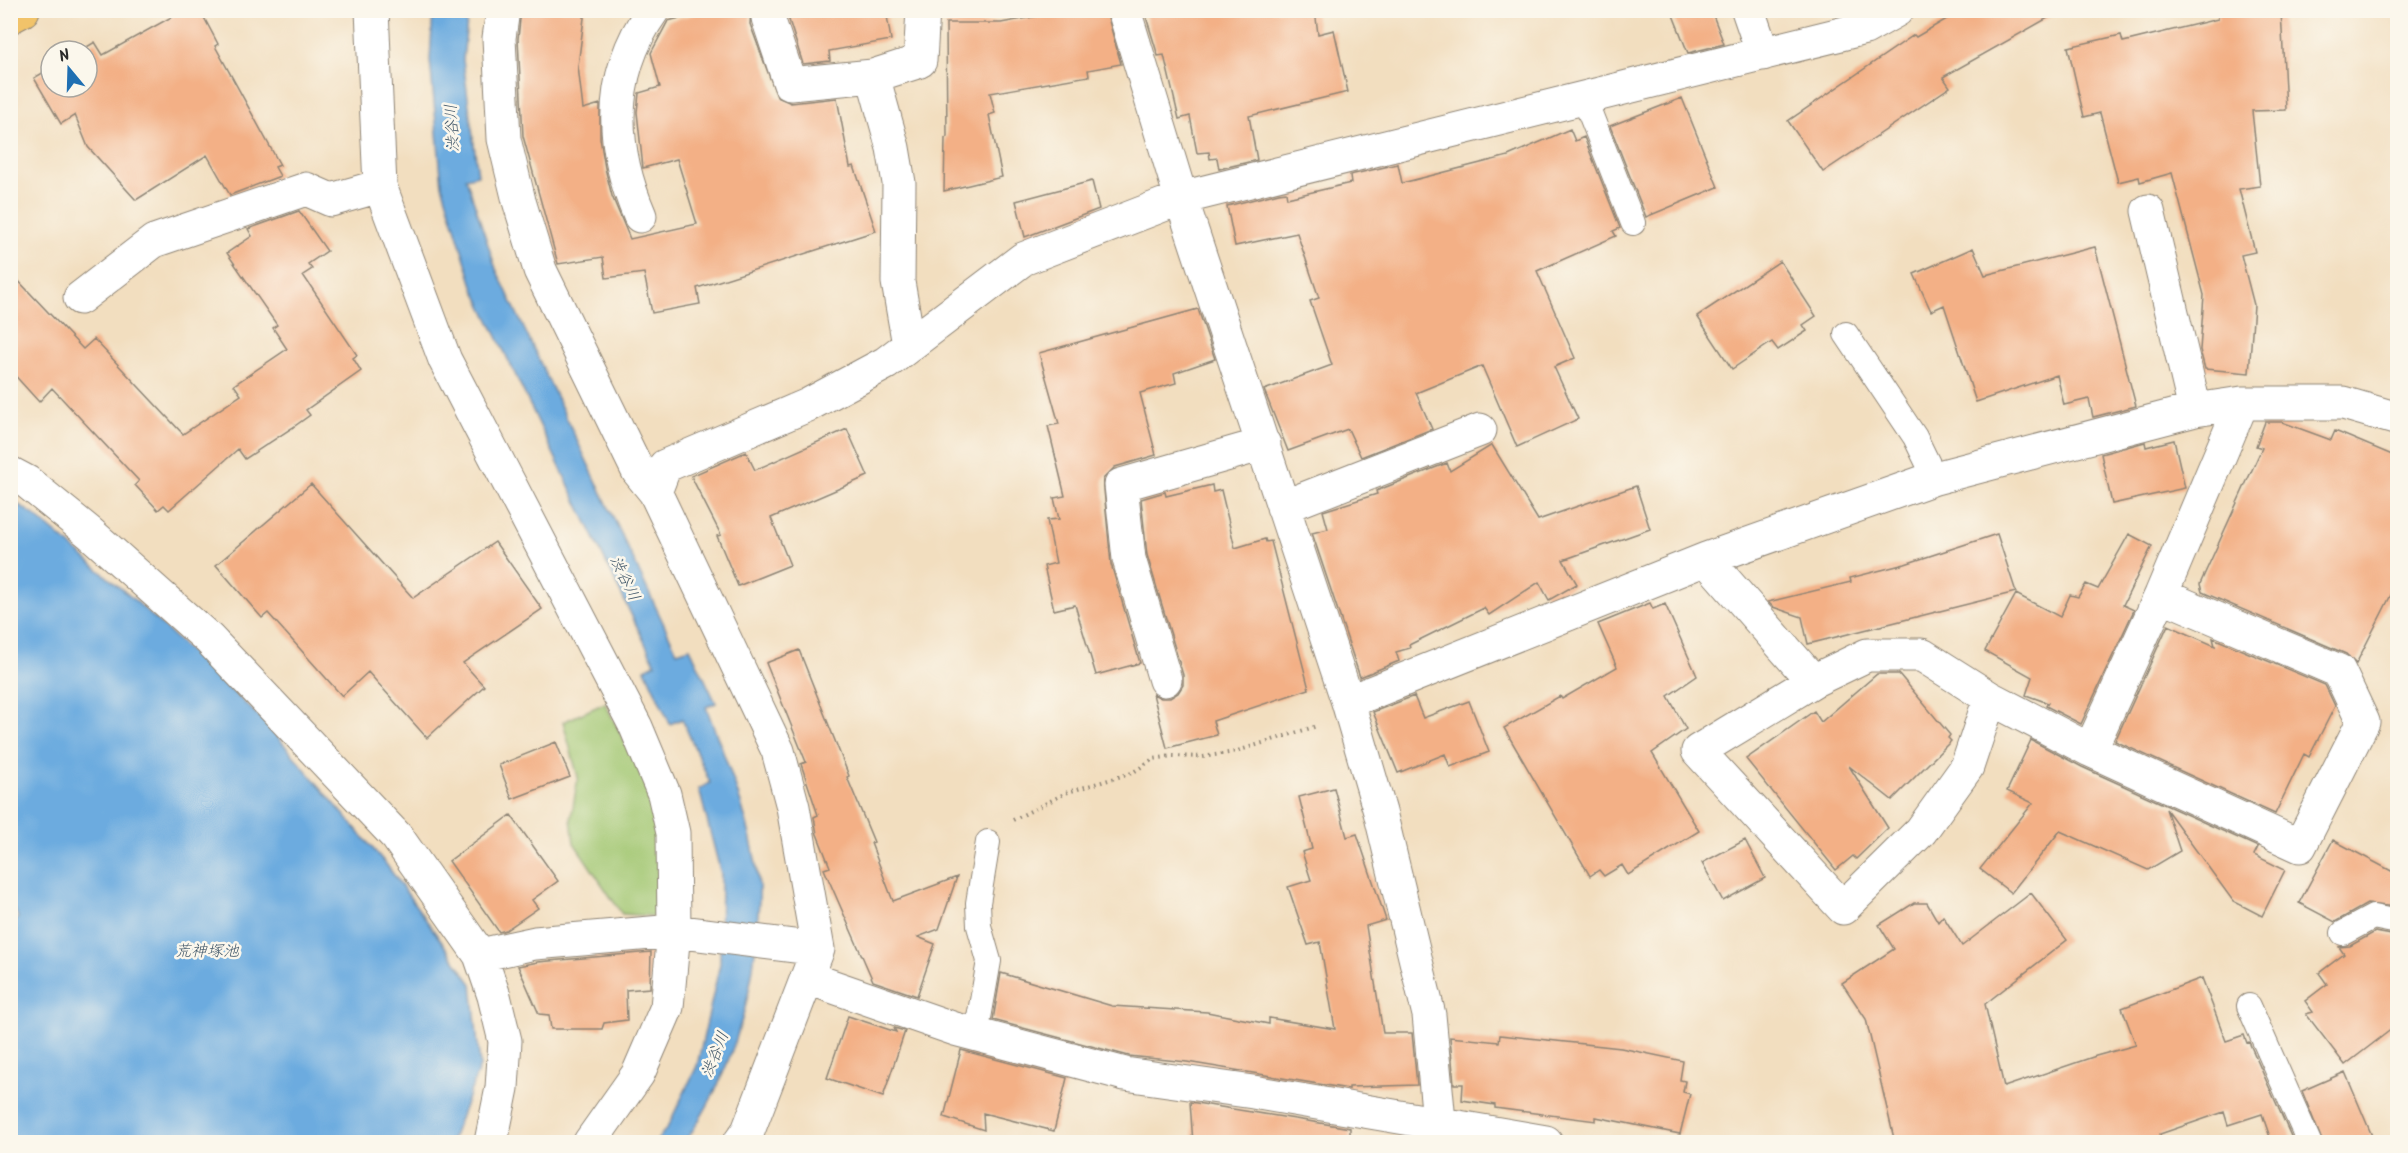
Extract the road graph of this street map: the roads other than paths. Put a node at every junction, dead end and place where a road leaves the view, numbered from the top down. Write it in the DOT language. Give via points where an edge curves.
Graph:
graph roads {
  1 [pos="23,10"];
  2 [pos="372,10"];
  3 [pos="502,10"];
  4 [pos="653,10"];
  5 [pos="773,10"];
  6 [pos="922,10"];
  7 [pos="1124,10"];
  8 [pos="1748,10"];
  9 [pos="1897,10"];
  10 [pos="10,17"];
  11 [pos="1763,54"];
  12 [pos="873,76"];
  13 [pos="1584,98"];
  14 [pos="381,186"];
  15 [pos="1181,198"];
  16 [pos="2148,211"];
  17 [pos="640,216"];
  18 [pos="1633,223"];
  19 [pos="80,298"];
  20 [pos="1845,334"];
  21 [pos="909,345"];
  22 [pos="2242,403"];
  23 [pos="2195,410"];
  24 [pos="2397,419"];
  25 [pos="1480,430"];
  26 [pos="1264,444"];
  27 [pos="10,473"];
  28 [pos="1935,478"];
  29 [pos="655,492"];
  30 [pos="1283,507"];
  31 [pos="1706,559"];
  32 [pos="2161,595"];
  33 [pos="1165,680"];
  34 [pos="1813,681"];
  35 [pos="1989,698"];
  36 [pos="1350,708"];
  37 [pos="2090,750"];
  38 [pos="988,842"];
  39 [pos="2397,922"];
  40 [pos="684,933"];
  41 [pos="2343,933"];
  42 [pos="480,955"];
  43 [pos="807,958"];
  44 [pos="2249,1006"];
  45 [pos="976,1035"];
  46 [pos="1441,1133"];
  47 [pos="491,1143"];
  48 [pos="590,1143"];
  49 [pos="740,1143"];
  50 [pos="1546,1143"];
  51 [pos="2309,1143"];
  1 -- 10 [label="highway"];
  2 -- 14 [label="street"];
  3 -- 29 [label="street" via="499,38 504,139 540,270 638,471"];
  4 -- 17 [label="street" via="625,63 618,101 620,156"];
  5 -- 12 [label="street" via="768,18 790,84"];
  6 -- 12 [label="street" via="920,61"];
  7 -- 15 [label="street"];
  8 -- 11 [label="street"];
  9 -- 11 [label="street" via="1865,28"];
  11 -- 13 [label="street"];
  12 -- 21 [label="street" via="899,183 898,282"];
  13 -- 15 [label="street"];
  13 -- 18 [label="lane"];
  14 -- 19 [label="street" via="331,200 306,189 207,221 154,241"];
  14 -- 40 [label="street" via="445,360 636,727 664,794 673,834"];
  15 -- 21 [label="street" via="1023,259"];
  15 -- 26 [label="street"];
  16 -- 23 [label="street"];
  20 -- 28 [label="lane" via="1915,437"];
  21 -- 29 [label="street" via="886,363 808,405 665,466"];
  22 -- 23 [label="street"];
  22 -- 24 [label="street" via="2343,403"];
  22 -- 32 [label="street"];
  23 -- 28 [label="street"];
  25 -- 30 [label="street"];
  26 -- 30 [label="street"];
  26 -- 33 [label="street" via="1121,485 1129,559"];
  27 -- 42 [label="street" via="90,532 209,639 397,837"];
  28 -- 31 [label="street"];
  29 -- 43 [label="street" via="778,751 793,807"];
  30 -- 36 [label="street"];
  31 -- 34 [label="street"];
  31 -- 36 [label="street"];
  32 -- 37 [label="street"];
  32 -- 37 [label="street" via="2339,671 2363,722 2300,846"];
  34 -- 35 [label="street" via="1867,655 1922,655"];
  34 -- 35 [label="street" via="1698,751 1843,908 1921,831 1967,767"];
  35 -- 37 [label="street"];
  36 -- 46 [label="street" via="1380,812 1429,1015"];
  38 -- 45 [label="lane" via="978,903 979,926 989,961"];
  39 -- 41 [label="lane" via="2373,917"];
  40 -- 42 [label="street" via="535,943"];
  40 -- 43 [label="street"];
  40 -- 48 [label="street" via="667,1007 638,1074"];
  42 -- 47 [label="street" via="505,1041 502,1088"];
  43 -- 45 [label="street"];
  43 -- 49 [label="street" via="748,1131"];
  44 -- 51 [label="lane"];
  45 -- 46 [label="street" via="1125,1074"];
  46 -- 50 [label="street"];
}
